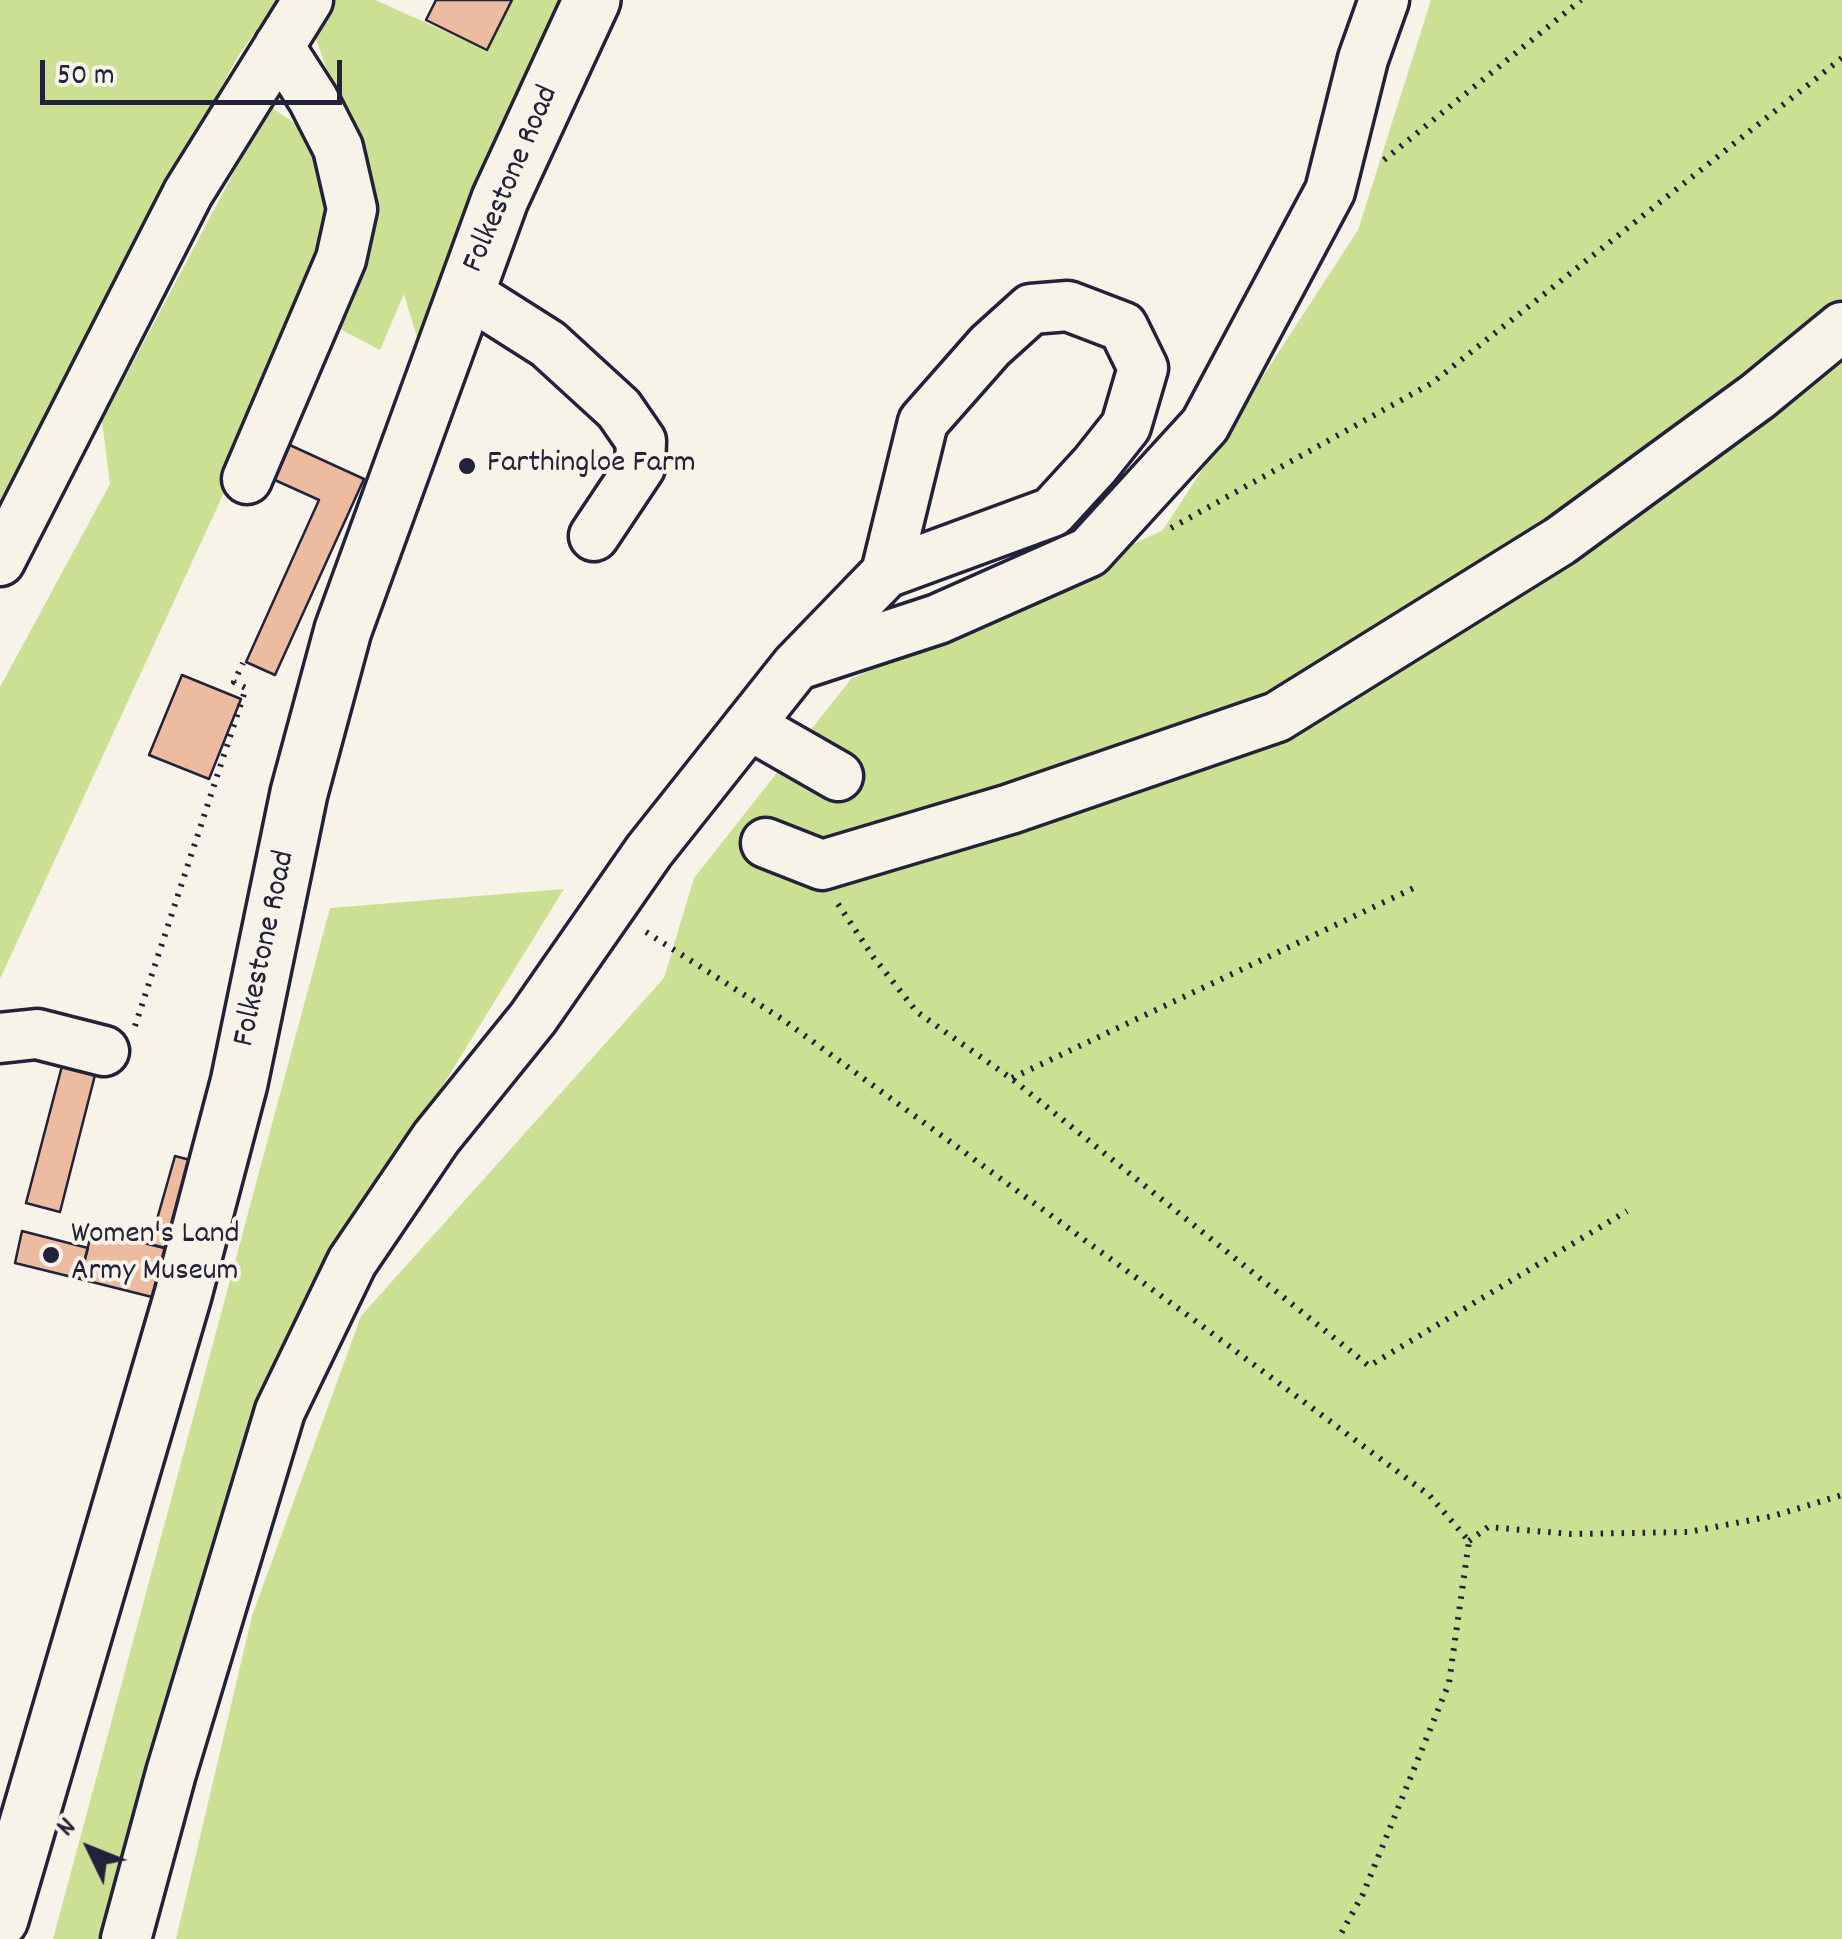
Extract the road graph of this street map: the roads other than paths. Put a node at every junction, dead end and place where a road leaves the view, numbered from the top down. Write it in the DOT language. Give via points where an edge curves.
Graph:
graph roads {
  1 [pos="308,0"];
  2 [pos="592,0"];
  3 [pos="1384,0"];
  4 [pos="279,46"];
  5 [pos="466,292"];
  6 [pos="1842,327"];
  7 [pos="247,479"];
  8 [pos="594,536"];
  9 [pos="0,560"];
  10 [pos="886,573"];
  11 [pos="796,666"];
  12 [pos="749,724"];
  13 [pos="838,776"];
  14 [pos="766,843"];
  15 [pos="0,1038"];
  16 [pos="118,1044"];
  17 [pos="0,1919"];
  18 [pos="126,1939"];
  1 -- 4 [label="lane"];
  2 -- 5 [label="main road, Folkestone Road" via="500,199"];
  3 -- 11 [label="lane" via="1330,192 1204,425 1088,552 938,619"];
  4 -- 7 [label="lane" via="338,148 352,210 341,259"];
  4 -- 9 [label="lane" via="188,194"];
  5 -- 8 [label="lane" via="548,344 619,409 640,440 640,467"];
  5 -- 17 [label="main road, Folkestone Road" via="343,630 298,794 239,1083 183,1296"];
  6 -- 14 [label="lane" via="1560,541 1277,717 822,865"];
  10 -- 10 [label="lane" via="923,422 990,346 1031,309 1068,306 1123,326 1143,368 1126,426 1052,512"];
  10 -- 11 [label="lane"];
  11 -- 12 [label="lane"];
  12 -- 13 [label="lane"];
  12 -- 18 [label="lane" via="649,850 534,1018 436,1138 352,1262 280,1411"];
  15 -- 16 [label="lane" via="37,1034"];
}
